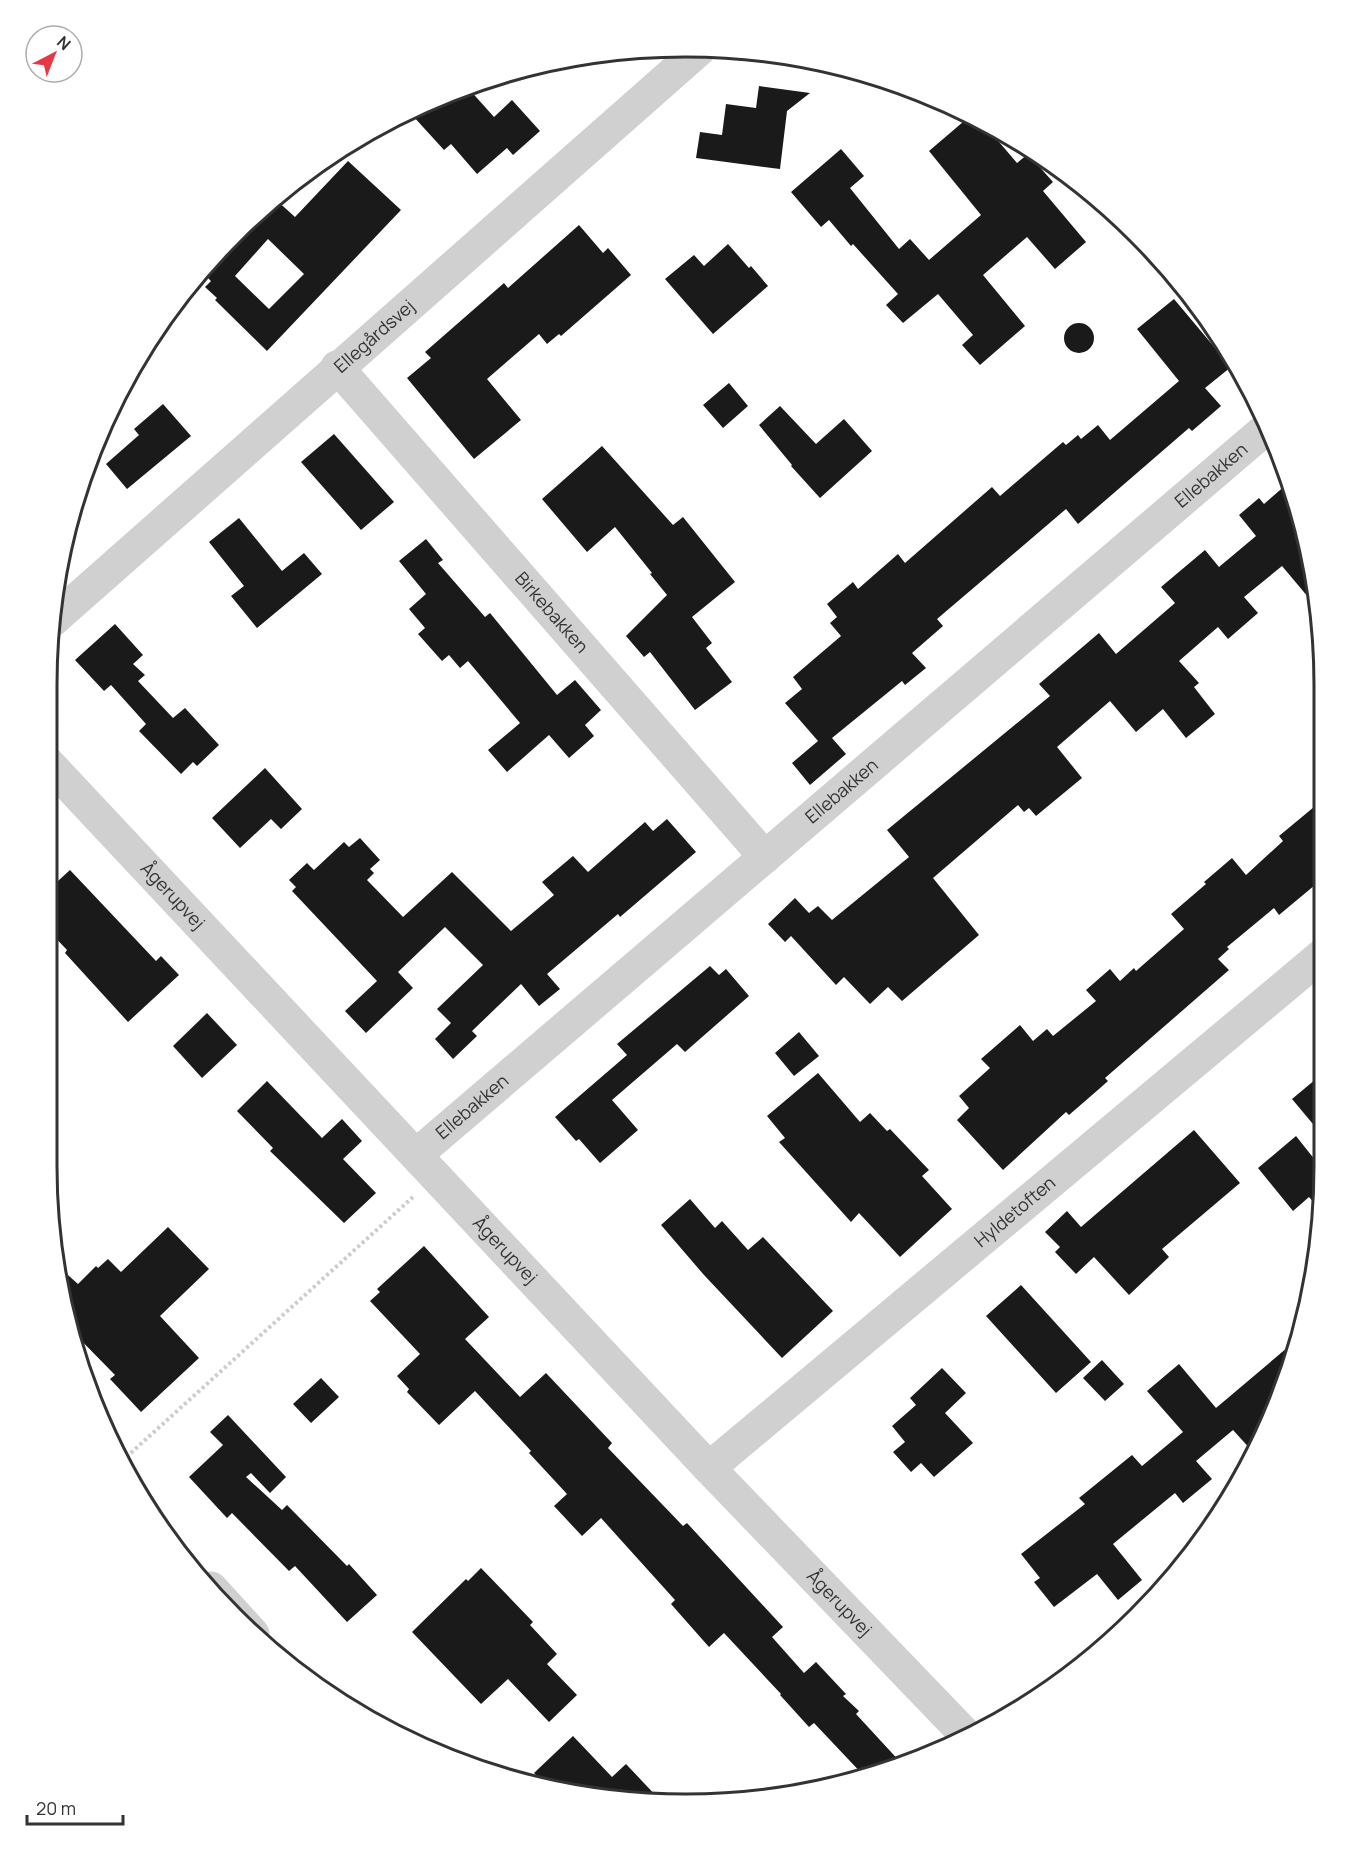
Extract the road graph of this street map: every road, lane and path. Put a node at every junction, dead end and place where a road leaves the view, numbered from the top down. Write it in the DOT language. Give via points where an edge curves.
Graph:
graph roads {
  1 [pos="691,57"];
  2 [pos="337,367"];
  3 [pos="1261,433"];
  4 [pos="61,613"];
  5 [pos="57,773"];
  6 [pos="765,857"];
  7 [pos="1314,962"];
  8 [pos="426,1166"];
  9 [pos="128,1455"];
  10 [pos="710,1468"];
  11 [pos="961,1730"];
  1 -- 2 [label="street, Ellegårdsvej"];
  2 -- 4 [label="street, Ellegårdsvej"];
  2 -- 6 [label="street, Birkebakken"];
  3 -- 6 [label="street, Ellebakken"];
  5 -- 8 [label="street, Ågerupvej"];
  6 -- 8 [label="street, Ellebakken"];
  7 -- 10 [label="street, Hyldetoften"];
  8 -- 9 [label="path"];
  8 -- 10 [label="street, Ågerupvej"];
  10 -- 11 [label="street, Ågerupvej"];
}
